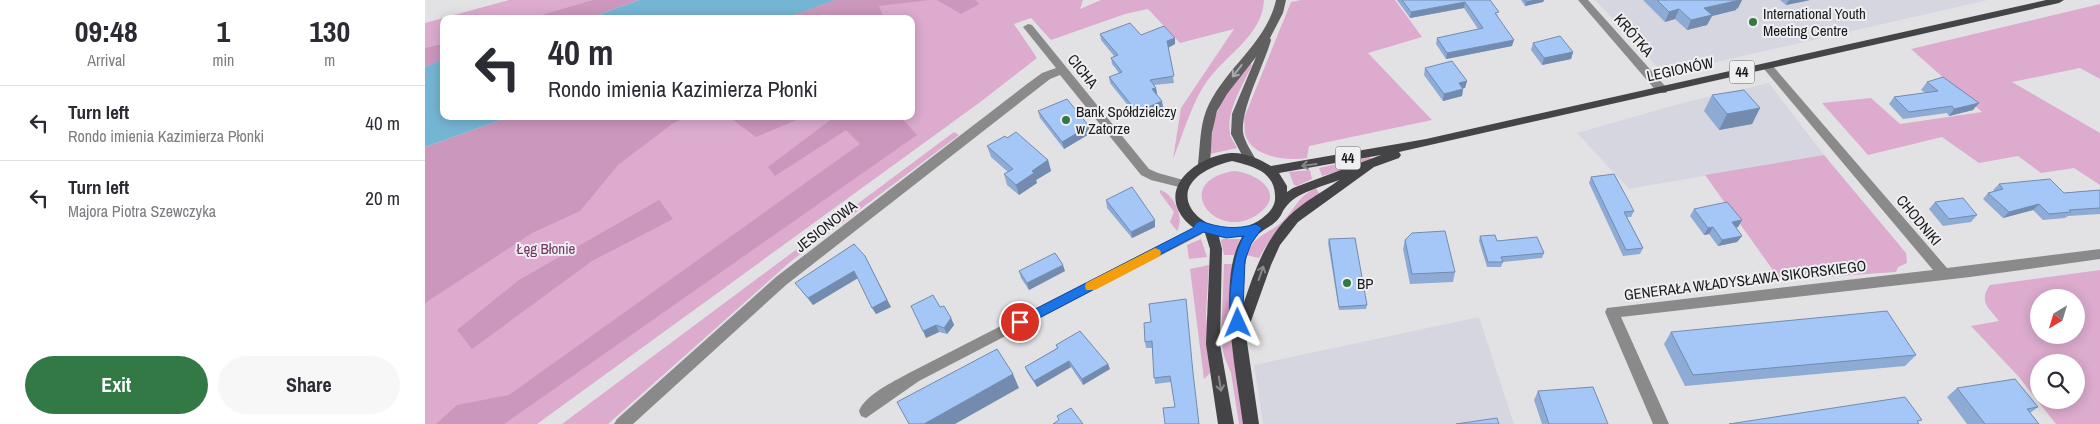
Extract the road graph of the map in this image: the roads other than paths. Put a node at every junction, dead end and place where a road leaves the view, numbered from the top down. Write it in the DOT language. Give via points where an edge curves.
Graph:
graph roads {
  1 [pos="1281,0"];
  2 [pos="1583,0"];
  3 [pos="2059,0"];
  4 [pos="1028,27"];
  5 [pos="1268,33"];
  6 [pos="1768,67"];
  7 [pos="1062,70"];
  8 [pos="1662,90"];
  9 [pos="1426,143"];
  10 [pos="1250,160"];
  11 [pos="1203,164"];
  12 [pos="1369,165"];
  13 [pos="1271,170"];
  14 [pos="1183,184"];
  15 [pos="1282,203"];
  16 [pos="1206,228"];
  17 [pos="1256,228"];
  18 [pos="2100,254"];
  19 [pos="1944,274"];
  20 [pos="1239,336"];
  21 [pos="866,411"];
  22 [pos="622,424"];
  23 [pos="1226,424"];
  24 [pos="1251,424"];
  25 [pos="1661,424"];
  1 -- 5 [label="street"];
  2 -- 8 [label="street, KRÓTKA"];
  3 -- 6 [label="main road, LEGIONÓW / 44"];
  4 -- 7 [label="street, CICHA"];
  5 -- 10 [label="street" via="1238,114 1237,134"];
  5 -- 11 [label="street, one-way" via="1226,84 1216,102 1207,126"];
  6 -- 8 [label="main road, LEGIONÓW / 44"];
  6 -- 19 [label="street, CHODNIKI"];
  7 -- 14 [label="street, CICHA" via="1145,172"];
  7 -- 22 [label="street, JESIONOWA" via="1031,87 781,281"];
  8 -- 9 [label="main road, LEGIONÓW / 44"];
  9 -- 12 [label="main road, LEGIONÓW / 44"];
  9 -- 13 [label="main road, LEGIONÓW / 44, one-way"];
  10 -- 11 [label="main road" via="1232,157"];
  10 -- 13 [label="main road"];
  11 -- 14 [label="main road"];
  12 -- 15 [label="main road, LEGIONÓW / 44" via="1297,191"];
  20 -- 12 [label="main road, one-way" via="1275,242 1294,219"];
  13 -- 15 [label="main road" via="1281,184"];
  14 -- 16 [label="main road" via="1183,208 1191,219"];
  15 -- 17 [label="main road, 44" via="1273,217"];
  16 -- 17 [label="main road, 44" via="1226,233"];
  16 -- 21 [label="street" via="914,377"];
  16 -- 23 [label="main road, one-way" via="1216,249 1213,344"];
  17 -- 20 [label="main road, 44" via="1239,260 1236,309"];
  18 -- 19 [label="street"];
  19 -- 25 [label="street, GENERAŁA WŁADYSŁAWA SIKORSKIEGO" via="1612,312"];
  20 -- 24 [label="main road, 44"];
}
